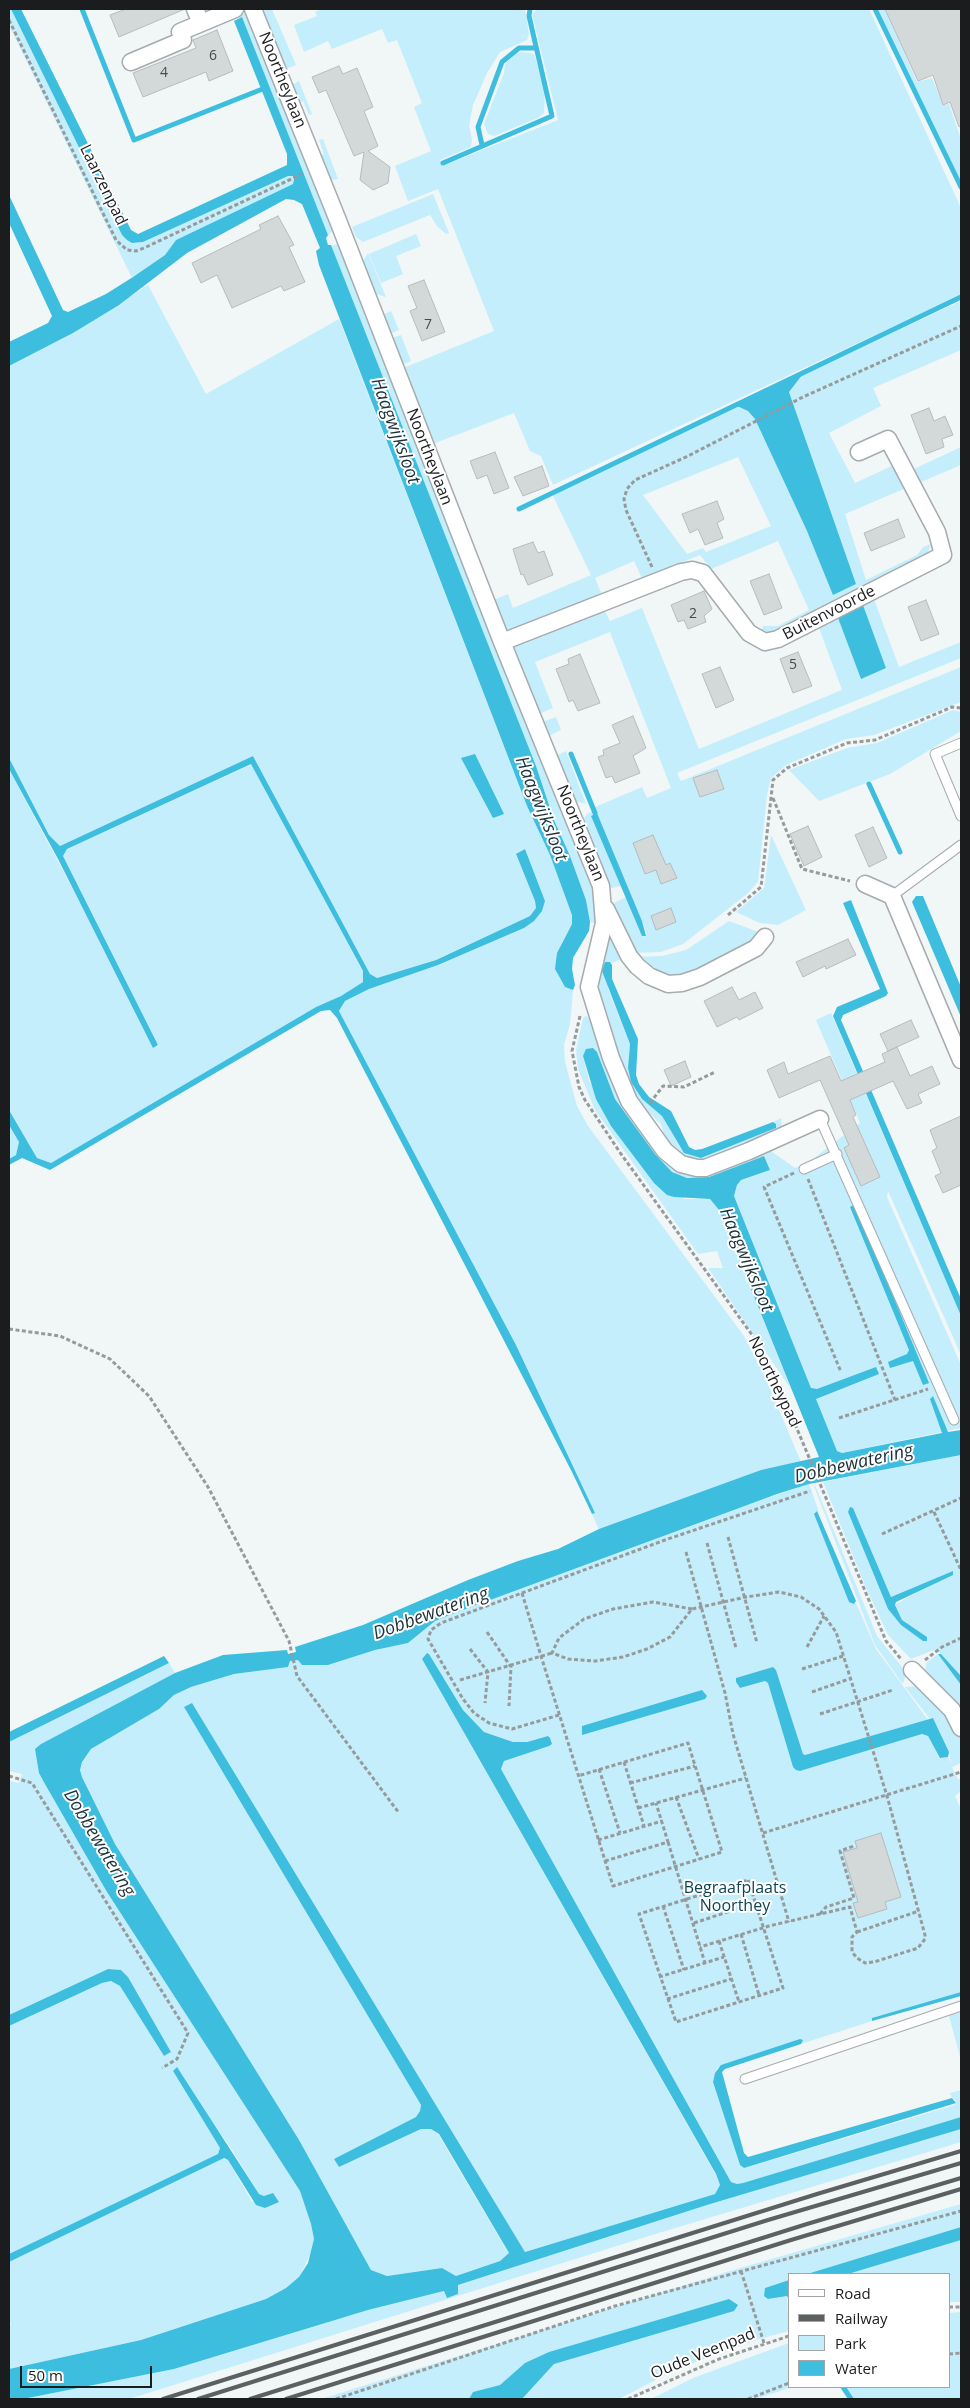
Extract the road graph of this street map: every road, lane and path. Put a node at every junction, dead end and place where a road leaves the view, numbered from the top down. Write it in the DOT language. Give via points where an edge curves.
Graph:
graph roads {
  1 [pos="235,9"];
  2 [pos="253,9"];
  3 [pos="198,16"];
  4 [pos="9,20"];
  5 [pos="131,62"];
  6 [pos="306,172"];
  7 [pos="961,326"];
  8 [pos="858,452"];
  9 [pos="658,581"];
  10 [pos="502,642"];
  11 [pos="961,708"];
  12 [pos="961,743"];
  13 [pos="773,798"];
  14 [pos="961,816"];
  15 [pos="961,845"];
  16 [pos="865,884"];
  17 [pos="892,896"];
  18 [pos="604,906"];
  19 [pos="728,916"];
  20 [pos="765,937"];
  21 [pos="580,1014"];
  22 [pos="961,1060"];
  23 [pos="715,1072"];
  24 [pos="653,1098"];
  25 [pos="820,1119"];
  26 [pos="837,1154"];
  27 [pos="804,1169"];
  28 [pos="9,1329"];
  29 [pos="841,1372"];
  30 [pos="940,1385"];
  31 [pos="895,1400"];
  32 [pos="839,1418"];
  33 [pos="954,1420"];
  34 [pos="810,1491"];
  35 [pos="961,1498"];
  36 [pos="934,1512"];
  37 [pos="882,1534"];
  38 [pos="728,1536"];
  39 [pos="707,1543"];
  40 [pos="686,1552"];
  41 [pos="961,1570"];
  42 [pos="522,1593"];
  43 [pos="746,1597"];
  44 [pos="723,1602"];
  45 [pos="700,1608"];
  46 [pos="692,1609"];
  47 [pos="824,1616"];
  48 [pos="486,1632"];
  49 [pos="961,1638"];
  50 [pos="757,1643"];
  51 [pos="808,1647"];
  52 [pos="470,1648"];
  53 [pos="736,1648"];
  54 [pos="552,1653"];
  55 [pos="541,1656"];
  56 [pos="843,1656"];
  57 [pos="510,1667"];
  58 [pos="802,1670"];
  59 [pos="912,1670"];
  60 [pos="488,1672"];
  61 [pos="850,1679"];
  62 [pos="460,1680"];
  63 [pos="893,1690"];
  64 [pos="812,1692"];
  65 [pos="485,1702"];
  66 [pos="857,1702"];
  67 [pos="509,1706"];
  68 [pos="820,1714"];
  69 [pos="559,1715"];
  70 [pos="961,1728"];
  71 [pos="624,1762"];
  72 [pos="695,1766"];
  73 [pos="599,1769"];
  74 [pos="961,1772"];
  75 [pos="9,1776"];
  76 [pos="578,1776"];
  77 [pos="746,1778"];
  78 [pos="630,1783"];
  79 [pos="702,1790"];
  80 [pos="887,1796"];
  81 [pos="676,1797"];
  82 [pos="656,1803"];
  83 [pos="638,1808"];
  84 [pos="399,1812"];
  85 [pos="663,1821"];
  86 [pos="644,1826"];
  87 [pos="620,1833"];
  88 [pos="763,1833"];
  89 [pos="598,1840"];
  90 [pos="668,1842"];
  91 [pos="854,1846"];
  92 [pos="699,1859"];
  93 [pos="605,1861"];
  94 [pos="676,1866"];
  95 [pos="686,1899"];
  96 [pos="755,1903"];
  97 [pos="663,1906"];
  98 [pos="919,1911"];
  99 [pos="820,1914"];
  100 [pos="694,1922"];
  101 [pos="789,1922"];
  102 [pos="762,1928"];
  103 [pos="857,1932"];
  104 [pos="741,1934"];
  105 [pos="719,1941"];
  106 [pos="700,1947"];
  107 [pos="724,1957"];
  108 [pos="705,1963"];
  109 [pos="684,1970"];
  110 [pos="659,1977"];
  111 [pos="731,1979"];
  112 [pos="759,1996"];
  113 [pos="667,1999"];
  114 [pos="738,2002"];
  115 [pos="961,2006"];
  116 [pos="162,2068"];
  117 [pos="745,2079"];
  118 [pos="961,2211"];
  119 [pos="741,2271"];
  120 [pos="788,2336"];
  121 [pos="764,2343"];
  122 [pos="788,2383"];
  123 [pos="336,2399"];
  124 [pos="628,2399"];
  125 [pos="748,2399"];
  1 -- 3 [label="street"];
  2 -- 10 [label="street, Noortheylaan" via="338,218"];
  3 -- 5 [label="street" via="180,32 183,40"];
  4 -- 6 [label="path, Laarzenpad" via="116,240 127,250 144,248"];
  7 -- 9 [label="path" via="804,397 635,480 627,489 624,499 626,510"];
  8 -- 9 [label="street, Buitenvoorde" via="888,439 938,532 943,555 778,639 765,642 749,632 703,573 692,570"];
  9 -- 10 [label="street, Buitenvoorde"];
  10 -- 18 [label="street, Noortheylaan" via="601,886"];
  11 -- 13 [label="path" via="952,707 875,740 847,743 787,768 774,780"];
  12 -- 14 [label="lane" via="935,754"];
  13 -- 16 [label="path" via="802,869"];
  13 -- 19 [label="path" via="761,887"];
  15 -- 17 [label="lane"];
  16 -- 17 [label="street"];
  17 -- 22 [label="street"];
  18 -- 20 [label="street, Noortheylaan" via="637,966 649,976 668,984 700,977 756,948"];
  18 -- 25 [label="street, Noortheylaan" via="604,923 589,987 611,1058 629,1101 665,1151 681,1164 705,1168 749,1152"];
  21 -- 59 [label="path, Noortheypad" via="572,1051 585,1100 620,1154 758,1343 886,1641"];
  23 -- 24 [label="path" via="684,1087 663,1086"];
  25 -- 26 [label="lane"];
  26 -- 27 [label="lane"];
  26 -- 30 [label="lane"];
  27 -- 29 [label="path" via="764,1187"];
  27 -- 31 [label="path"];
  28 -- 84 [label="path" via="60,1336 110,1359 149,1396 208,1487 289,1641 297,1676"];
  30 -- 31 [label="path"];
  30 -- 33 [label="lane"];
  31 -- 32 [label="path"];
  34 -- 42 [label="path"];
  35 -- 36 [label="path"];
  36 -- 37 [label="path"];
  36 -- 41 [label="path"];
  38 -- 43 [label="path"];
  39 -- 44 [label="path"];
  40 -- 45 [label="path"];
  42 -- 55 [label="path"];
  42 -- 69 [label="path" via="441,1623 431,1630 428,1639 463,1699 474,1713 489,1723 512,1729"];
  43 -- 44 [label="path"];
  43 -- 47 [label="path" via="780,1592 801,1597"];
  43 -- 50 [label="path"];
  44 -- 45 [label="path"];
  44 -- 53 [label="path"];
  45 -- 46 [label="path"];
  45 -- 77 [label="path" via="726,1694"];
  46 -- 54 [label="path" via="653,1602 613,1609 584,1619 559,1638"];
  46 -- 54 [label="path" via="670,1637 624,1657 595,1662 568,1659"];
  47 -- 51 [label="path"];
  47 -- 56 [label="path" via="836,1632"];
  48 -- 57 [label="path"];
  49 -- 59 [label="path" via="942,1647"];
  52 -- 60 [label="path"];
  54 -- 55 [label="path"];
  55 -- 57 [label="path"];
  55 -- 69 [label="path"];
  56 -- 58 [label="path"];
  56 -- 61 [label="path"];
  57 -- 60 [label="path"];
  57 -- 67 [label="path"];
  59 -- 70 [label="street" via="952,1710"];
  60 -- 62 [label="path"];
  60 -- 65 [label="path"];
  61 -- 64 [label="path"];
  61 -- 66 [label="path"];
  63 -- 66 [label="path"];
  66 -- 68 [label="path"];
  66 -- 80 [label="path"];
  69 -- 76 [label="path"];
  71 -- 72 [label="path" via="688,1743"];
  71 -- 73 [label="path"];
  71 -- 78 [label="path"];
  72 -- 78 [label="path"];
  72 -- 79 [label="path"];
  73 -- 76 [label="path"];
  73 -- 87 [label="path"];
  74 -- 80 [label="path"];
  75 -- 116 [label="path" via="32,1783 188,2033 177,2059"];
  76 -- 89 [label="path"];
  77 -- 79 [label="path"];
  77 -- 88 [label="path"];
  78 -- 83 [label="path"];
  79 -- 81 [label="path"];
  79 -- 92 [label="path" via="722,1852"];
  80 -- 88 [label="path"];
  80 -- 98 [label="path"];
  81 -- 82 [label="path"];
  81 -- 92 [label="path"];
  82 -- 83 [label="path"];
  82 -- 85 [label="path"];
  83 -- 86 [label="path"];
  85 -- 86 [label="path"];
  85 -- 90 [label="path"];
  86 -- 87 [label="path"];
  87 -- 89 [label="path"];
  88 -- 101 [label="path"];
  89 -- 93 [label="path"];
  90 -- 93 [label="path"];
  90 -- 94 [label="path"];
  91 -- 99 [label="path" via="840,1851 854,1898 826,1907"];
  92 -- 94 [label="path"];
  93 -- 94 [label="path" via="613,1886"];
  94 -- 95 [label="path"];
  95 -- 96 [label="path" via="748,1880"];
  95 -- 97 [label="path"];
  95 -- 100 [label="path"];
  96 -- 100 [label="path"];
  96 -- 102 [label="path"];
  97 -- 109 [label="path"];
  97 -- 110 [label="path" via="639,1914"];
  98 -- 103 [label="path"];
  98 -- 103 [label="path" via="925,1939 918,1948 865,1963 852,1952 852,1937"];
  99 -- 101 [label="path"];
  99 -- 103 [label="path" via="850,1908"];
  100 -- 106 [label="path"];
  101 -- 102 [label="path"];
  102 -- 104 [label="path"];
  102 -- 112 [label="path" via="783,1988"];
  104 -- 105 [label="path"];
  104 -- 112 [label="path"];
  105 -- 106 [label="path"];
  105 -- 107 [label="path"];
  106 -- 108 [label="path"];
  107 -- 108 [label="path"];
  107 -- 111 [label="path"];
  108 -- 109 [label="path"];
  109 -- 110 [label="path"];
  110 -- 113 [label="path"];
  111 -- 113 [label="path"];
  111 -- 114 [label="path"];
  112 -- 114 [label="path"];
  113 -- 114 [label="path" via="676,2022"];
  115 -- 117 [label="lane"];
  118 -- 119 [label="path"];
  119 -- 121 [label="path"];
  119 -- 123 [label="path" via="615,2306"];
  120 -- 121 [label="path, Oude Veenpad"];
  121 -- 124 [label="path, Oude Veenpad" via="719,2358"];
  122 -- 125 [label="path"];
}
